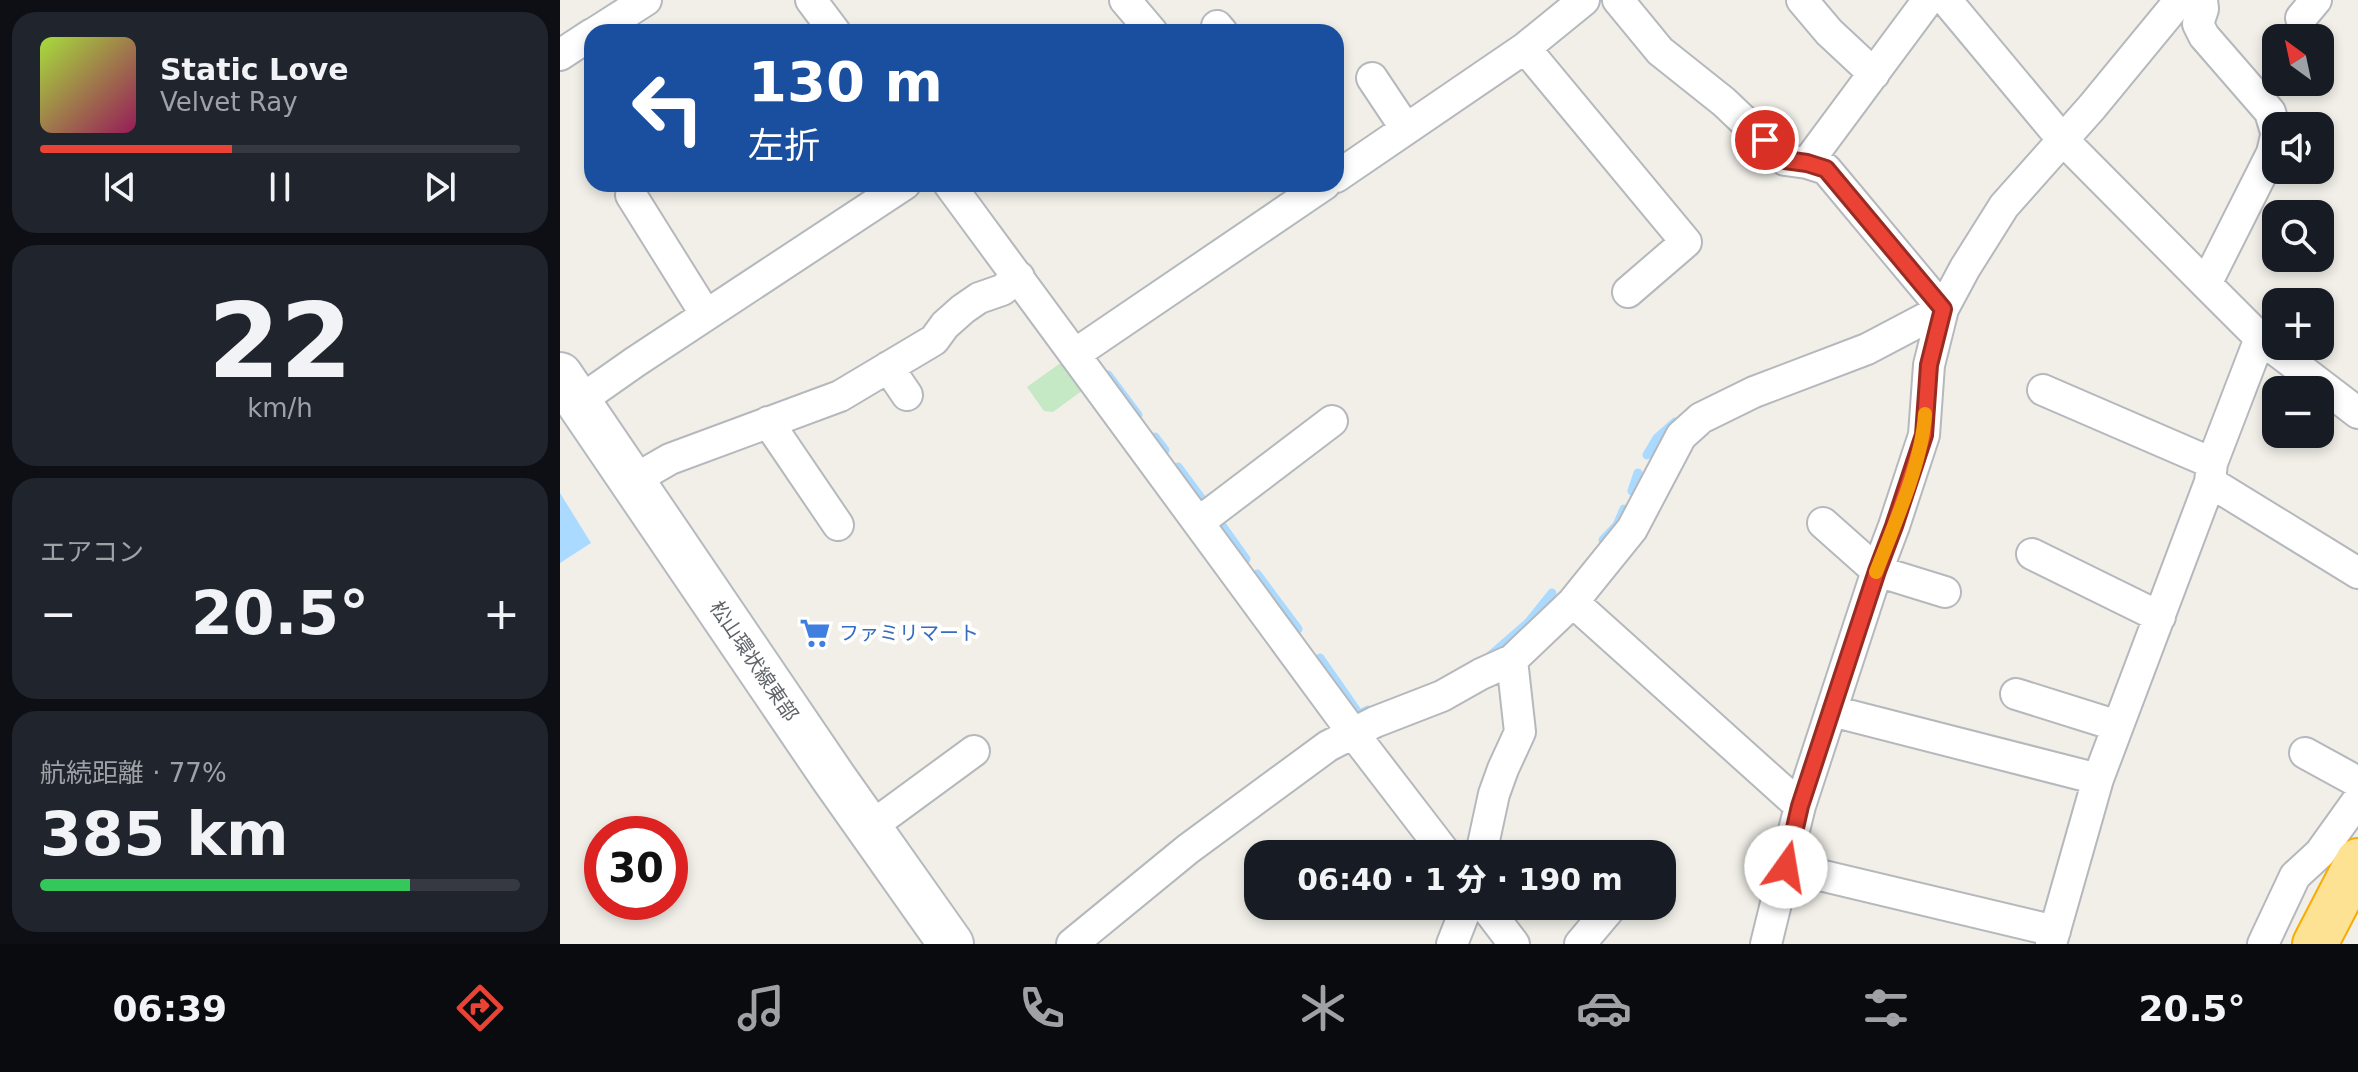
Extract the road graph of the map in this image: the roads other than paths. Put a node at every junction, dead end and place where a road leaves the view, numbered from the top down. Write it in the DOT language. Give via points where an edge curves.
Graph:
graph roads {
  1 [pos="646,0"];
  2 [pos="1584,0"];
  3 [pos="1618,0"];
  4 [pos="1802,0"];
  5 [pos="1928,0"];
  6 [pos="1946,0"];
  7 [pos="2180,0"];
  8 [pos="2202,0"];
  9 [pos="817,2"];
  10 [pos="608,24"];
  11 [pos="830,24"];
  12 [pos="584,39"];
  13 [pos="1525,48"];
  14 [pos="560,55"];
  15 [pos="1874,74"];
  16 [pos="1372,78"];
  17 [pos="2270,112"];
  18 [pos="1406,129"];
  19 [pos="2062,139"];
  20 [pos="1807,163"];
  21 [pos="1344,172"];
  22 [pos="2262,173"];
  23 [pos="893,192"];
  24 [pos="955,192"];
  25 [pos="1313,192"];
  26 [pos="631,195"];
  27 [pos="1019,277"];
  28 [pos="2206,284"];
  29 [pos="1628,292"];
  30 [pos="1943,309"];
  31 [pos="706,315"];
  32 [pos="2260,338"];
  33 [pos="1075,354"];
  34 [pos="888,367"];
  35 [pos="565,385"];
  36 [pos="2043,390"];
  37 [pos="907,395"];
  38 [pos="2358,413"];
  39 [pos="1332,421"];
  40 [pos="768,422"];
  41 [pos="2211,472"];
  42 [pos="632,481"];
  43 [pos="1199,522"];
  44 [pos="1823,523"];
  45 [pos="838,525"];
  46 [pos="2032,554"];
  47 [pos="1877,571"];
  48 [pos="2358,573"];
  49 [pos="1945,592"];
  50 [pos="1573,602"];
  51 [pos="2160,617"];
  52 [pos="1512,660"];
  53 [pos="2016,694"];
  54 [pos="1832,711"];
  55 [pos="2118,726"];
  56 [pos="1353,733"];
  57 [pos="974,751"];
  58 [pos="2305,753"];
  59 [pos="2098,779"];
  60 [pos="2358,782"];
  61 [pos="2358,800"];
  62 [pos="1800,806"];
  63 [pos="2320,813"];
  64 [pos="869,828"];
  65 [pos="1435,840"];
  66 [pos="1484,840"];
  67 [pos="2358,861"];
  68 [pos="1786,867"];
  69 [pos="2295,876"];
  70 [pos="1461,920"];
  71 [pos="1496,920"];
  72 [pos="1600,920"];
  73 [pos="1088,939"];
  74 [pos="2057,939"];
  75 [pos="951,944"];
  76 [pos="1452,944"];
  77 [pos="1514,944"];
  78 [pos="1580,944"];
  79 [pos="1766,944"];
  80 [pos="2263,944"];
  81 [pos="2315,944"];
  1 -- 10 [label="street"];
  2 -- 13 [label="street"];
  3 -- 20 [label="street" via="1660,51 1785,160"];
  4 -- 15 [label="street"];
  5 -- 15 [label="street"];
  6 -- 19 [label="street"];
  7 -- 19 [label="street"];
  8 -- 17 [label="street" via="2198,24 2204,36"];
  9 -- 11 [label="street"];
  12 -- 14 [label="street"];
  13 -- 18 [label="street"];
  13 -- 29 [label="street" via="1686,242"];
  15 -- 20 [label="street"];
  16 -- 18 [label="street"];
  18 -- 21 [label="street"];
  19 -- 28 [label="street"];
  19 -- 30 [label="street" via="2004,206"];
  20 -- 30 [label="street" via="1826,169"];
  22 -- 28 [label="street"];
  23 -- 31 [label="street"];
  24 -- 27 [label="street"];
  25 -- 33 [label="street"];
  26 -- 31 [label="street"];
  27 -- 33 [label="street"];
  27 -- 34 [label="street" via="979,298 934,340"];
  28 -- 32 [label="street"];
  30 -- 47 [label="street" via="1929,365 1924,435"];
  30 -- 50 [label="street" via="1867,349 1701,418 1681,436 1632,529"];
  31 -- 35 [label="street"];
  32 -- 38 [label="street"];
  32 -- 41 [label="street"];
  33 -- 43 [label="street"];
  34 -- 37 [label="street"];
  34 -- 40 [label="street" via="840,396"];
  35 -- 42 [label="street, 松山環状線東部"];
  36 -- 41 [label="street"];
  39 -- 43 [label="street"];
  40 -- 42 [label="street" via="670,459"];
  40 -- 45 [label="street"];
  41 -- 48 [label="street"];
  41 -- 51 [label="street"];
  42 -- 64 [label="street, 松山環状線東部"];
  43 -- 56 [label="street"];
  44 -- 47 [label="street"];
  46 -- 51 [label="street"];
  47 -- 49 [label="street"];
  47 -- 54 [label="street"];
  50 -- 52 [label="street"];
  50 -- 62 [label="street"];
  51 -- 55 [label="street"];
  52 -- 56 [label="street"];
  52 -- 66 [label="street" via="1520,732 1494,794"];
  53 -- 55 [label="street"];
  54 -- 59 [label="street"];
  54 -- 62 [label="street"];
  55 -- 59 [label="street"];
  56 -- 65 [label="street"];
  56 -- 73 [label="street" via="1188,849"];
  57 -- 64 [label="street"];
  58 -- 60 [label="street"];
  59 -- 74 [label="street"];
  61 -- 69 [label="street" via="2320,853"];
  62 -- 68 [label="street"];
  63 -- 69 [label="street"];
  64 -- 75 [label="street, 松山環状線東部"];
  67 -- 81 [label="highway"];
  68 -- 74 [label="street"];
  68 -- 79 [label="street"];
  69 -- 80 [label="street"];
  70 -- 76 [label="street"];
  71 -- 77 [label="street"];
  72 -- 78 [label="street"];
}
